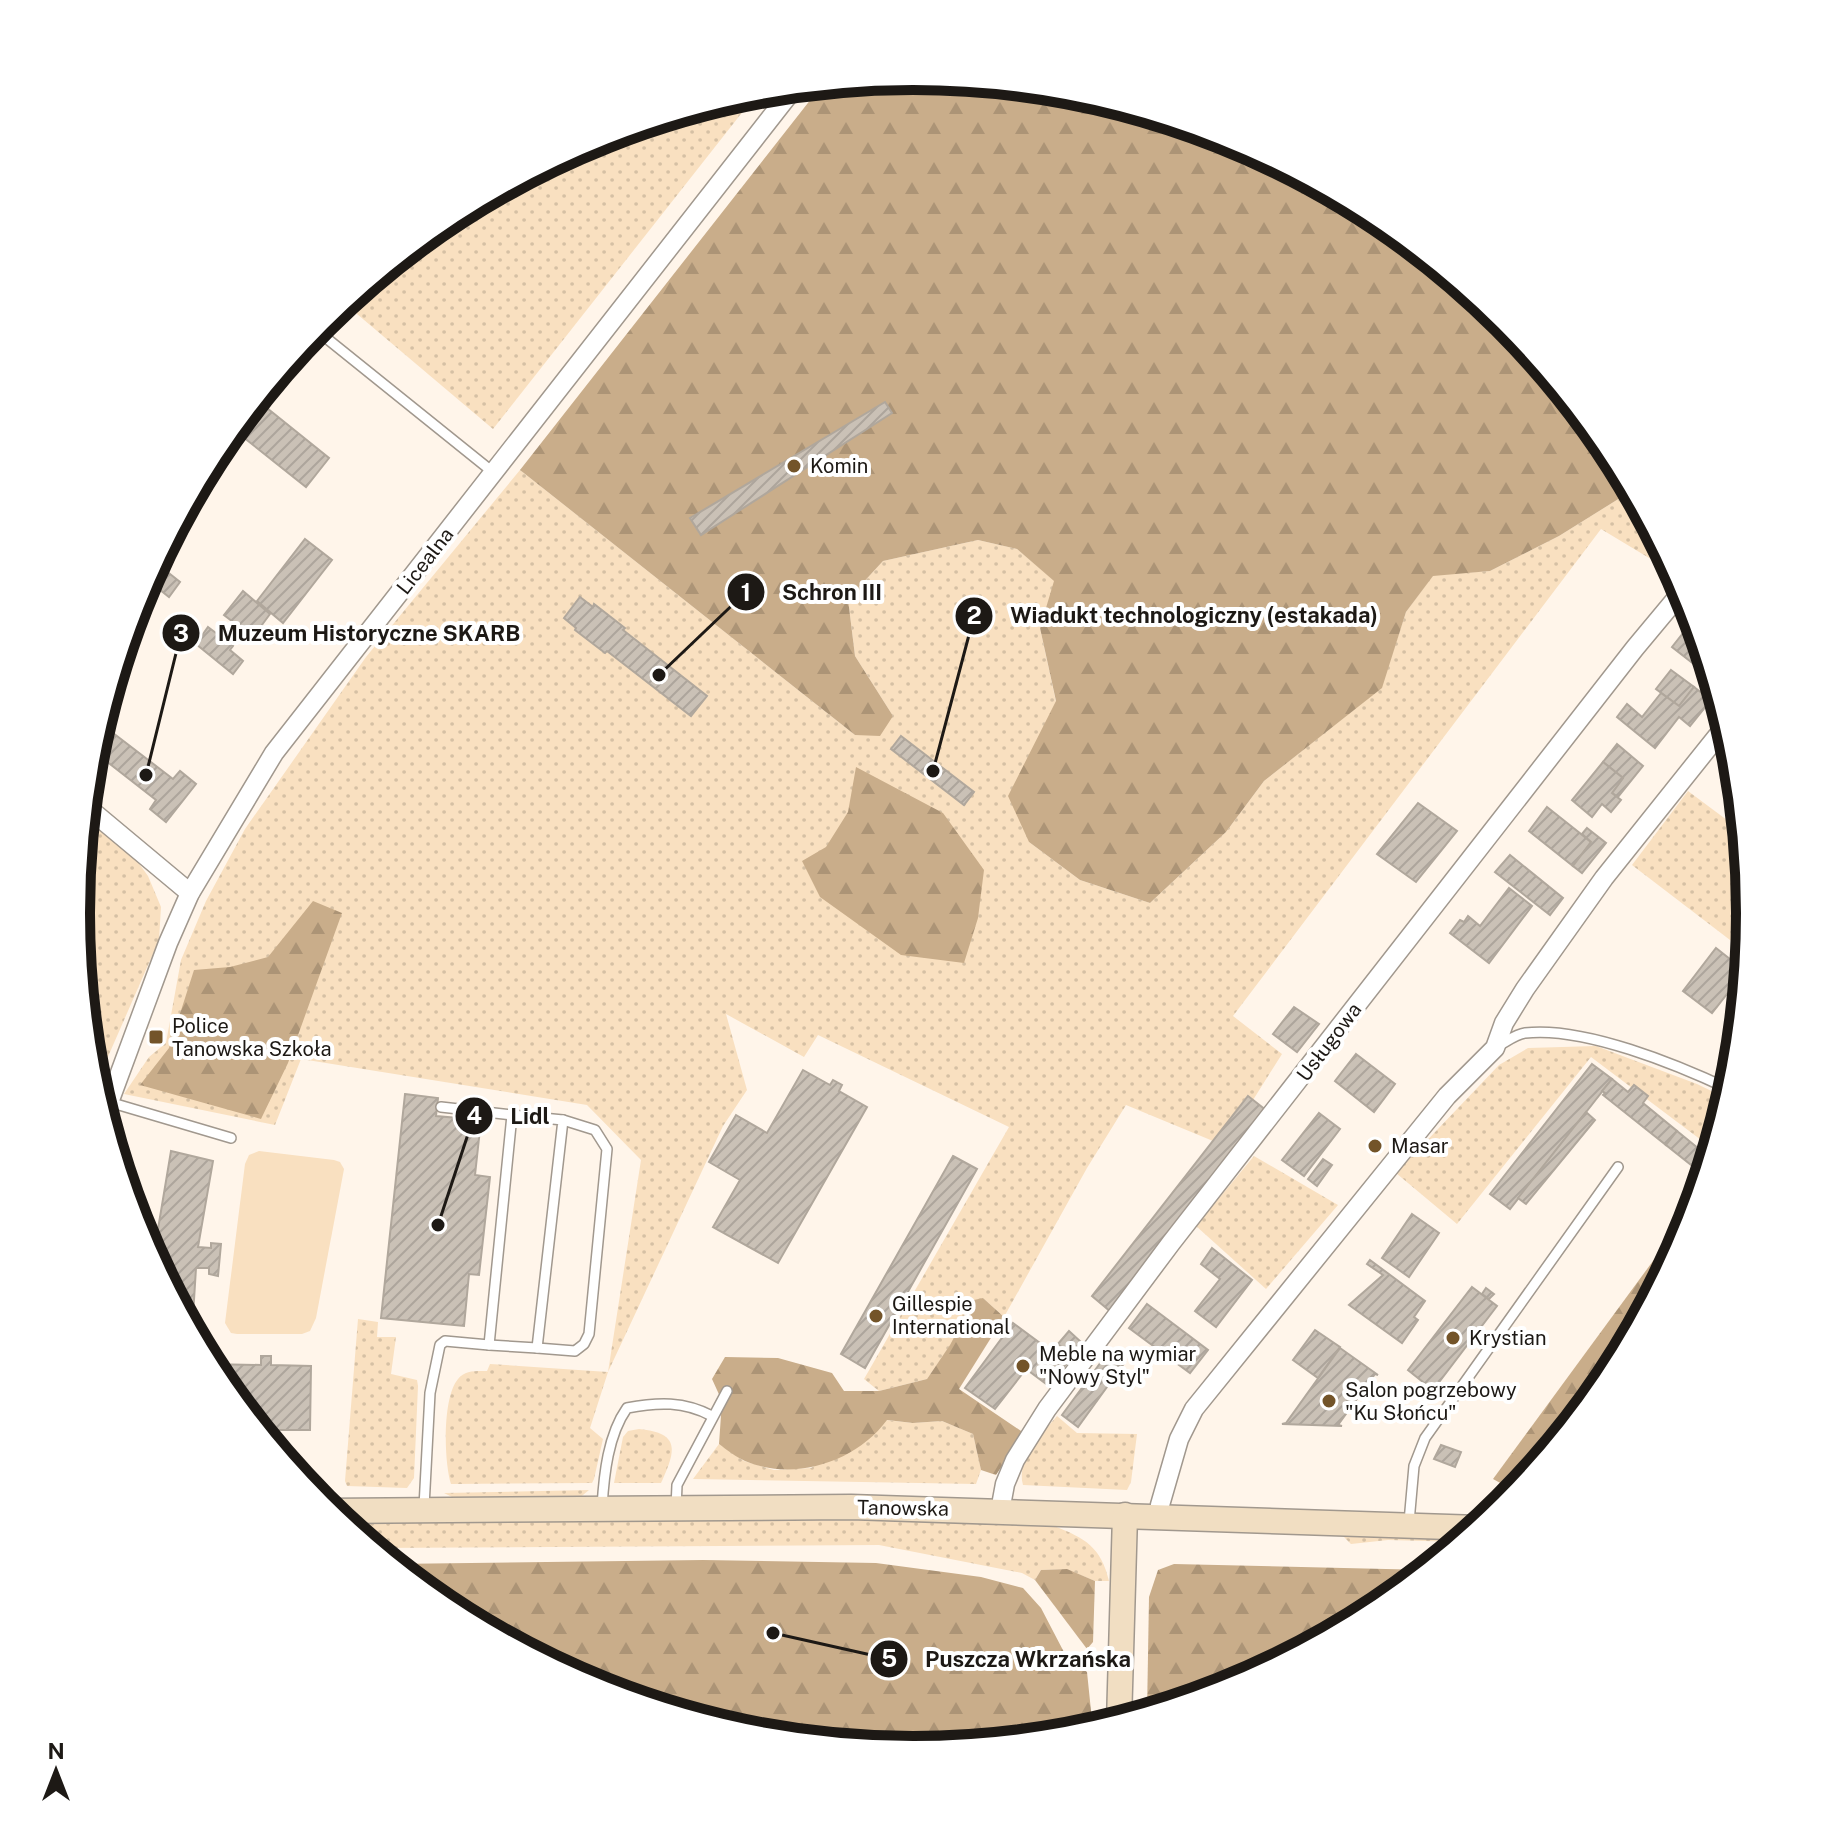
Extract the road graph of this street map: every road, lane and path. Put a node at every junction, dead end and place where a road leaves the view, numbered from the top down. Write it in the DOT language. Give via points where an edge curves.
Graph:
graph roads {
  1 [pos="784,101"];
  2 [pos="325,337"];
  3 [pos="494,473"];
  4 [pos="1675,600"];
  5 [pos="1717,736"];
  6 [pos="96,815"];
  7 [pos="190,893"];
  8 [pos="1495,1048"];
  9 [pos="1719,1085"];
  10 [pos="111,1096"];
  11 [pos="441,1107"];
  12 [pos="114,1111"];
  13 [pos="512,1115"];
  14 [pos="563,1120"];
  15 [pos="231,1138"];
  16 [pos="1618,1167"];
  17 [pos="489,1345"];
  18 [pos="537,1348"];
  19 [pos="727,1391"];
  20 [pos="712,1416"];
  21 [pos="676,1508"];
  22 [pos="602,1509"];
  23 [pos="347,1511"];
  24 [pos="424,1511"];
  25 [pos="1000,1511"];
  26 [pos="1125,1515"];
  27 [pos="1159,1516"];
  28 [pos="1409,1526"];
  29 [pos="1462,1528"];
  30 [pos="1119,1711"];
  1 -- 3 [label="street, Licealna"];
  2 -- 3 [label="lane"];
  3 -- 7 [label="street, Licealna" via="274,753"];
  4 -- 25 [label="street, Usługowa" via="1056,1397 1015,1460"];
  5 -- 8 [label="street" via="1525,989"];
  6 -- 7 [label="street"];
  7 -- 10 [label="street, Licealna"];
  8 -- 9 [label="lane" via="1523,1033 1561,1035 1622,1046"];
  8 -- 27 [label="street" via="1447,1096 1194,1409 1179,1439"];
  11 -- 13 [label="lane"];
  12 -- 15 [label="lane"];
  13 -- 14 [label="lane"];
  13 -- 17 [label="lane"];
  14 -- 18 [label="lane"];
  14 -- 18 [label="lane" via="595,1130 607,1149 589,1334 575,1351"];
  16 -- 28 [label="lane" via="1425,1438 1414,1466"];
  17 -- 18 [label="lane"];
  17 -- 24 [label="lane" via="440,1345 430,1393"];
  19 -- 20 [label="lane"];
  20 -- 21 [label="lane" via="677,1485"];
  20 -- 22 [label="lane" via="695,1407 657,1402 627,1408 616,1424"];
  21 -- 22 [label="main road, Tanowska"];
  21 -- 25 [label="main road, Tanowska"];
  22 -- 24 [label="main road, Tanowska"];
  23 -- 24 [label="main road, Tanowska"];
  25 -- 26 [label="main road, Tanowska"];
  26 -- 27 [label="main road, Tanowska"];
  26 -- 30 [label="main road"];
  27 -- 28 [label="main road, Tanowska"];
  28 -- 29 [label="main road, Tanowska"];
}
